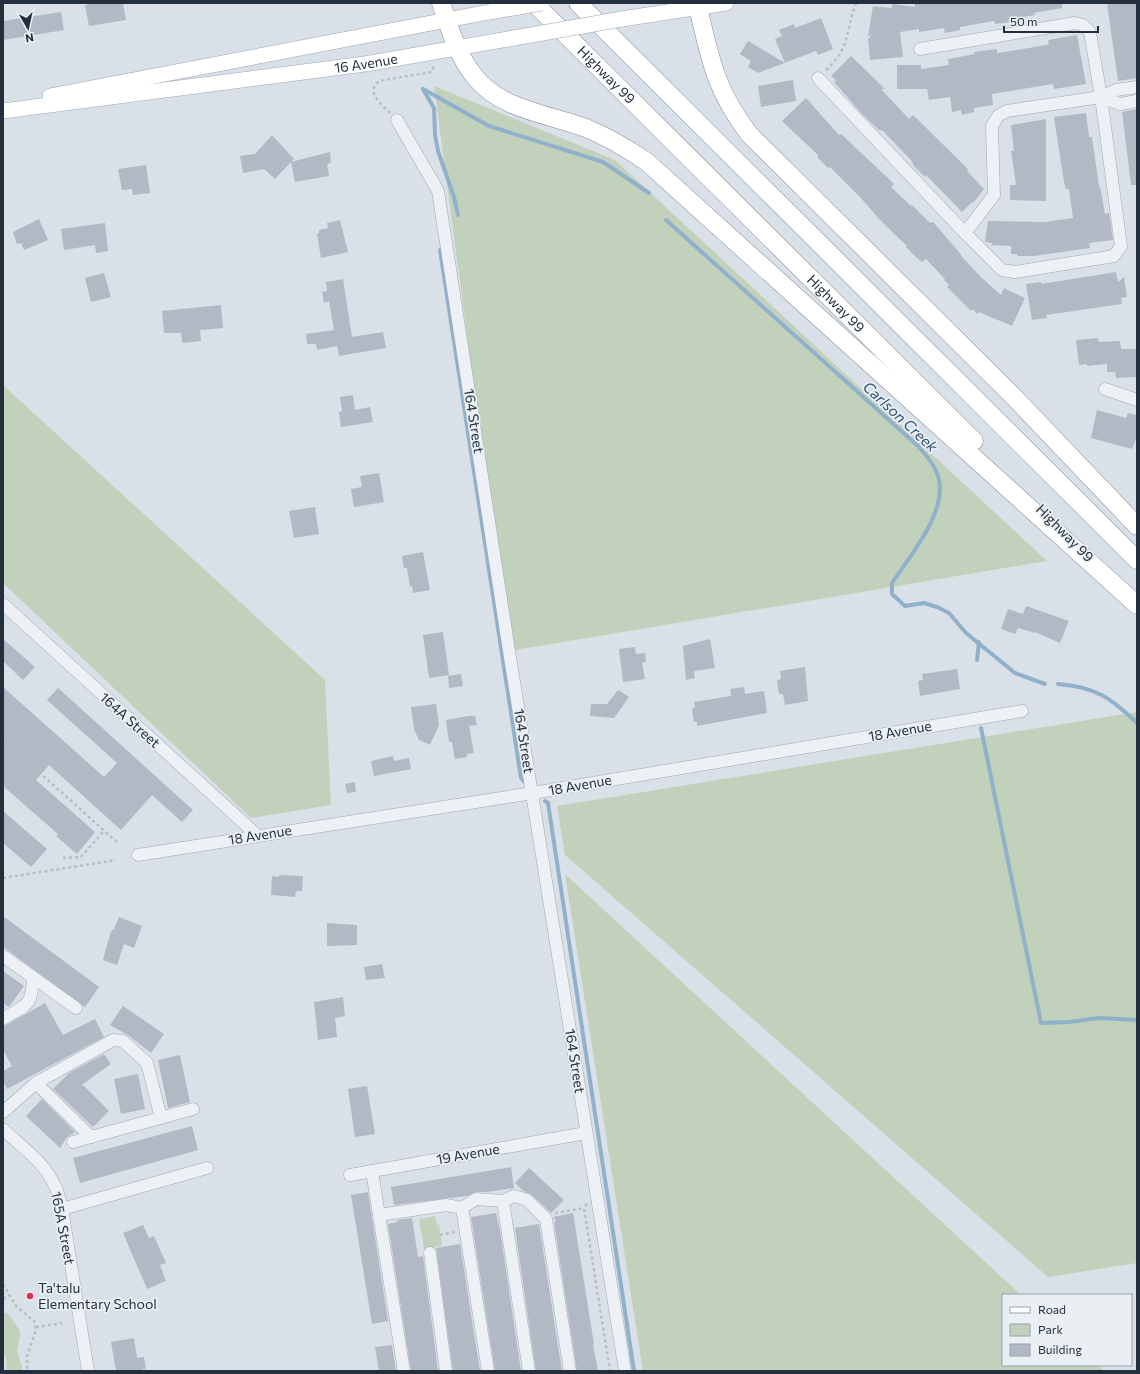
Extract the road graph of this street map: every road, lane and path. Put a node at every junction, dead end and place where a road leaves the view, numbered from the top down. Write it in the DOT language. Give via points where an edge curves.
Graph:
graph roads {
  1 [pos="441,3"];
  2 [pos="534,3"];
  3 [pos="542,3"];
  4 [pos="578,3"];
  5 [pos="726,3"];
  6 [pos="856,3"];
  7 [pos="697,5"];
  8 [pos="447,20"];
  9 [pos="457,49"];
  10 [pos="920,49"];
  11 [pos="435,67"];
  12 [pos="818,78"];
  13 [pos="1137,86"];
  14 [pos="1101,97"];
  15 [pos="1137,102"];
  16 [pos="3,105"];
  17 [pos="3,111"];
  18 [pos="397,120"];
  19 [pos="964,233"];
  20 [pos="1105,389"];
  21 [pos="1137,400"];
  22 [pos="1137,526"];
  23 [pos="1137,560"];
  24 [pos="3,604"];
  25 [pos="1137,605"];
  26 [pos="1022,711"];
  27 [pos="3,740"];
  28 [pos="533,793"];
  29 [pos="104,831"];
  30 [pos="257,836"];
  31 [pos="118,843"];
  32 [pos="138,855"];
  33 [pos="63,858"];
  34 [pos="116,860"];
  35 [pos="3,878"];
  36 [pos="3,956"];
  37 [pos="33,977"];
  38 [pos="76,1008"];
  39 [pos="3,1019"];
  40 [pos="36,1083"];
  41 [pos="193,1109"];
  42 [pos="3,1112"];
  43 [pos="161,1118"];
  44 [pos="3,1129"];
  45 [pos="586,1133"];
  46 [pos="91,1137"];
  47 [pos="73,1142"];
  48 [pos="207,1168"];
  49 [pos="372,1171"];
  50 [pos="350,1175"];
  51 [pos="596,1191"];
  52 [pos="503,1201"];
  53 [pos="462,1208"];
  54 [pos="584,1208"];
  55 [pos="62,1209"];
  56 [pos="379,1215"];
  57 [pos="546,1219"];
  58 [pos="430,1253"];
  59 [pos="3,1284"];
  60 [pos="9,1295"];
  61 [pos="3,1299"];
  62 [pos="62,1323"];
  63 [pos="36,1327"];
  64 [pos="27,1371"];
  65 [pos="88,1371"];
  66 [pos="404,1371"];
  67 [pos="446,1371"];
  68 [pos="488,1371"];
  69 [pos="529,1371"];
  70 [pos="570,1371"];
  71 [pos="610,1371"];
  72 [pos="625,1371"];
  1 -- 8 [label="highway"];
  2 -- 25 [label="highway, Highway 99"];
  3 -- 8 [label="main road, 16 Avenue, bridge"];
  4 -- 23 [label="highway"];
  5 -- 7 [label="main road, 16 Avenue"];
  6 -- 12 [label="path" via="844,49 838,59"];
  7 -- 9 [label="main road, 16 Avenue, bridge"];
  7 -- 22 [label="highway" via="715,77 728,104 749,134 1013,396"];
  8 -- 9 [label="highway"];
  8 -- 16 [label="main road, 16 Avenue"];
  9 -- 17 [label="main road, 16 Avenue" via="365,64"];
  9 -- 25 [label="highway" via="475,77 486,89 500,98 603,136 647,162"];
  10 -- 14 [label="street" via="1075,23 1084,26 1090,32"];
  11 -- 18 [label="path" via="432,72 380,81 376,84 373,89 375,98"];
  12 -- 19 [label="street"];
  13 -- 14 [label="street" via="1116,90"];
  14 -- 15 [label="street" via="1120,104"];
  14 -- 19 [label="street" via="1007,111 998,116 992,126 994,195"];
  14 -- 19 [label="street" via="1121,246 1119,252 1114,256 1008,272 1002,270"];
  18 -- 28 [label="street, 164 Street" via="438,191"];
  20 -- 21 [label="street"];
  24 -- 30 [label="street, 164A Street"];
  26 -- 28 [label="street, 18 Avenue"];
  27 -- 29 [label="path"];
  28 -- 30 [label="street, 18 Avenue"];
  28 -- 45 [label="street, 164 Street"];
  29 -- 31 [label="path"];
  29 -- 33 [label="path" via="81,857"];
  30 -- 32 [label="street, 18 Avenue"];
  34 -- 35 [label="path"];
  36 -- 37 [label="street"];
  37 -- 38 [label="street"];
  37 -- 39 [label="street" via="30,1001"];
  40 -- 42 [label="street"];
  40 -- 43 [label="street" via="113,1040 123,1040 147,1063"];
  40 -- 46 [label="street"];
  41 -- 43 [label="street"];
  43 -- 46 [label="street"];
  44 -- 55 [label="street, 165A Street" via="48,1174"];
  45 -- 49 [label="street, 19 Avenue"];
  45 -- 51 [label="street, 164 Street"];
  46 -- 47 [label="street"];
  48 -- 55 [label="street"];
  49 -- 50 [label="street, 19 Avenue"];
  49 -- 56 [label="street"];
  51 -- 54 [label="path"];
  51 -- 72 [label="street, 164 Street"];
  52 -- 53 [label="street" via="476,1200"];
  52 -- 57 [label="street" via="514,1196 527,1200"];
  52 -- 69 [label="street"];
  53 -- 56 [label="street" via="446,1205"];
  53 -- 68 [label="street"];
  54 -- 57 [label="path" via="557,1212"];
  54 -- 71 [label="path"];
  55 -- 65 [label="street, 165A Street"];
  56 -- 66 [label="street"];
  57 -- 70 [label="street"];
  58 -- 67 [label="street"];
  59 -- 60 [label="path"];
  60 -- 61 [label="path"];
  60 -- 63 [label="path" via="16,1306 35,1322"];
  62 -- 63 [label="path"];
  63 -- 64 [label="path" via="27,1356"];
}
